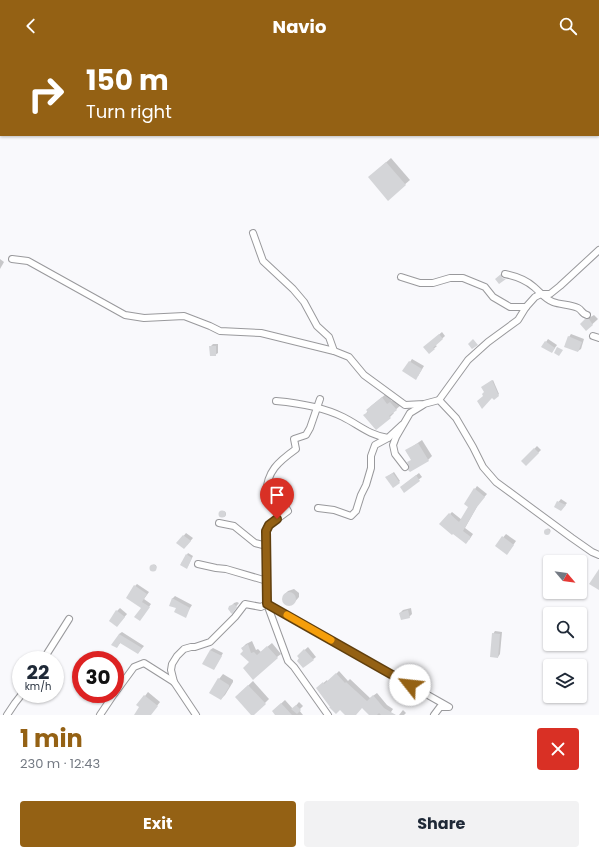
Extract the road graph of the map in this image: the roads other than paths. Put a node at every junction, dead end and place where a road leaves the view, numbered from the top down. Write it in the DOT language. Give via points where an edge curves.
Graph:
graph roads {
  1 [pos="253,233"];
  2 [pos="599,250"];
  3 [pos="12,259"];
  4 [pos="506,274"];
  5 [pos="401,277"];
  6 [pos="541,294"];
  7 [pos="526,307"];
  8 [pos="587,315"];
  9 [pos="334,351"];
  10 [pos="320,399"];
  11 [pos="439,400"];
  12 [pos="276,401"];
  13 [pos="424,404"];
  14 [pos="316,408"];
  15 [pos="402,425"];
  16 [pos="388,438"];
  17 [pos="405,467"];
  18 [pos="318,508"];
  19 [pos="219,523"];
  20 [pos="267,546"];
  21 [pos="599,555"];
  22 [pos="198,564"];
  23 [pos="267,581"];
  24 [pos="267,604"];
  25 [pos="68,619"];
  26 [pos="48,651"];
  27 [pos="124,681"];
  28 [pos="174,682"];
  29 [pos="13,703"];
  30 [pos="108,703"];
  31 [pos="7,715"];
  32 [pos="100,715"];
  33 [pos="196,715"];
  34 [pos="328,715"];
  35 [pos="434,715"];
  1 -- 9 [label="street" via="262,261 293,288 317,326 329,337"];
  2 -- 6 [label="street" via="550,294"];
  3 -- 9 [label="street" via="28,261 125,315 144,318 184,316 220,331 261,333"];
  4 -- 6 [label="street" via="533,286"];
  5 -- 7 [label="street" via="420,283 463,278 485,287 493,297 510,308"];
  6 -- 7 [label="street"];
  6 -- 8 [label="street" via="553,302 570,305"];
  7 -- 11 [label="street" via="518,320 468,360"];
  9 -- 13 [label="street" via="349,357 364,375 405,405"];
  10 -- 14 [label="street"];
  11 -- 13 [label="street"];
  11 -- 21 [label="street" via="456,418 483,467 496,482"];
  12 -- 14 [label="street"];
  13 -- 15 [label="street" via="410,413"];
  14 -- 16 [label="street" via="342,417 377,437"];
  14 -- 20 [label="street" via="306,435 294,439 296,449 278,464 268,480 266,494 285,506 288,511 269,525 266,531"];
  15 -- 16 [label="street"];
  15 -- 17 [label="street" via="393,445 395,454"];
  16 -- 18 [label="street" via="375,445 371,456 371,468 356,511 351,516"];
  19 -- 20 [label="street" via="234,526 255,543"];
  20 -- 23 [label="street"];
  22 -- 23 [label="street"];
  23 -- 24 [label="street"];
  24 -- 28 [label="street" via="261,607 245,604 210,642 184,649 172,664"];
  24 -- 34 [label="street" via="288,661"];
  24 -- 35 [label="street" via="449,707 440,707"];
  25 -- 26 [label="street"];
  27 -- 28 [label="street" via="134,668 144,663"];
  28 -- 33 [label="street"];
  29 -- 31 [label="street"];
  30 -- 32 [label="street"];
}
